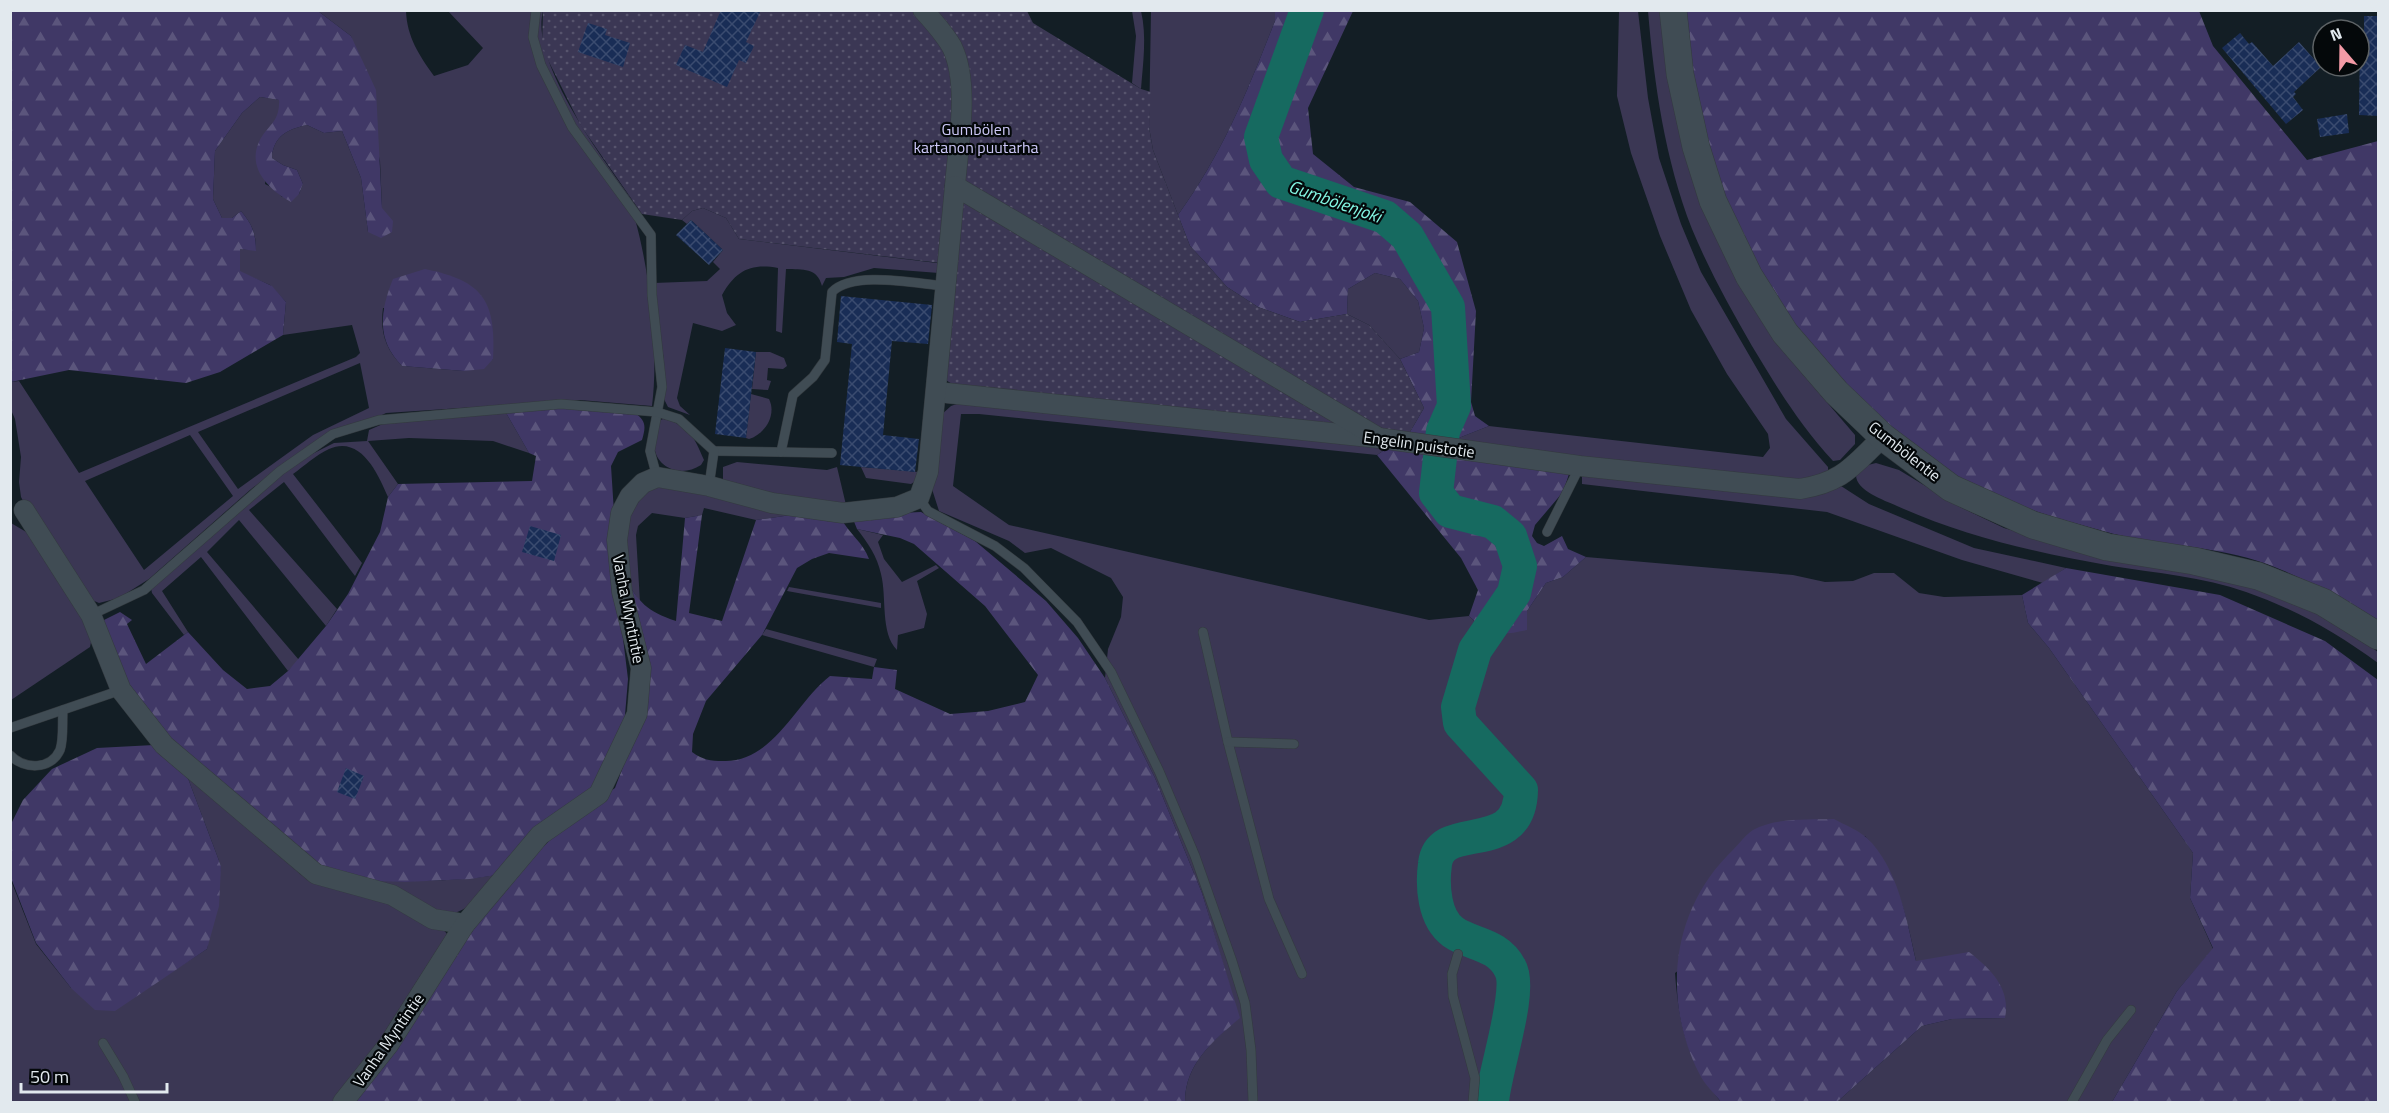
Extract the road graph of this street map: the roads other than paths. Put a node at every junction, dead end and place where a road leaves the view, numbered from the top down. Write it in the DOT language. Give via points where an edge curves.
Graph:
graph roads {
  1 [pos="536,10"];
  2 [pos="923,10"];
  3 [pos="1673,10"];
  4 [pos="955,186"];
  5 [pos="945,286"];
  6 [pos="937,392"];
  7 [pos="657,412"];
  8 [pos="1883,437"];
  9 [pos="1379,438"];
  10 [pos="714,451"];
  11 [pos="780,452"];
  12 [pos="832,453"];
  13 [pos="1580,466"];
  14 [pos="657,477"];
  15 [pos="709,486"];
  16 [pos="919,498"];
  17 [pos="17,508"];
  18 [pos="1547,532"];
  19 [pos="91,615"];
  20 [pos="1203,632"];
  21 [pos="2379,636"];
  22 [pos="121,690"];
  23 [pos="63,710"];
  24 [pos="10,728"];
  25 [pos="1228,742"];
  26 [pos="1294,744"];
  27 [pos="10,755"];
  28 [pos="465,924"];
  29 [pos="1458,954"];
  30 [pos="1302,974"];
  31 [pos="2131,1010"];
  32 [pos="104,1043"];
  33 [pos="135,1102"];
  34 [pos="343,1102"];
  35 [pos="1253,1102"];
  36 [pos="1473,1102"];
  37 [pos="2072,1102"];
  1 -- 7 [label="lane" via="533,37 541,65 572,127 651,235 652,296 662,387"];
  2 -- 4 [label="street" via="944,34 958,68 961,108"];
  3 -- 8 [label="main road, Gumbölentie" via="1680,74 1696,147 1713,201 1749,276 1785,333 1836,392"];
  4 -- 5 [label="street"];
  4 -- 9 [label="street"];
  5 -- 6 [label="street"];
  5 -- 11 [label="lane" via="863,279 838,285 832,292 825,360 793,394"];
  6 -- 9 [label="street, Engelin puistotie"];
  6 -- 16 [label="street" via="928,472"];
  7 -- 10 [label="lane" via="679,419"];
  7 -- 14 [label="lane" via="650,451"];
  7 -- 19 [label="lane" via="561,404 379,420 333,434 280,471 144,591"];
  8 -- 13 [label="street, Engelin puistotie" via="1842,476 1826,485 1800,489"];
  8 -- 21 [label="main road, Gumbölentie" via="1951,488 2033,525 2107,547 2258,576 2323,602"];
  9 -- 13 [label="street, Engelin puistotie"];
  10 -- 11 [label="lane"];
  10 -- 15 [label="lane"];
  11 -- 12 [label="lane"];
  13 -- 18 [label="lane"];
  14 -- 15 [label="street"];
  14 -- 28 [label="street, Vanha Myntintie" via="643,483 630,496 621,513 617,540 622,592 641,668 638,714 599,794 540,835"];
  15 -- 16 [label="street" via="772,503 843,513 897,507"];
  16 -- 35 [label="lane" via="928,511 995,546 1024,568 1077,622 1111,672 1190,845 1232,961 1245,1003"];
  17 -- 19 [label="street"];
  19 -- 22 [label="street"];
  20 -- 25 [label="lane"];
  22 -- 23 [label="lane"];
  22 -- 28 [label="street" via="164,745 316,874 392,895 433,919"];
  23 -- 24 [label="lane"];
  23 -- 27 [label="lane" via="61,748 48,762 29,767"];
  25 -- 26 [label="lane"];
  25 -- 30 [label="lane" via="1269,899"];
  28 -- 34 [label="street, Vanha Myntintie" via="389,1044"];
  29 -- 36 [label="lane" via="1452,974 1453,996 1475,1078"];
  31 -- 37 [label="lane" via="2107,1040"];
  32 -- 33 [label="lane"];
}
